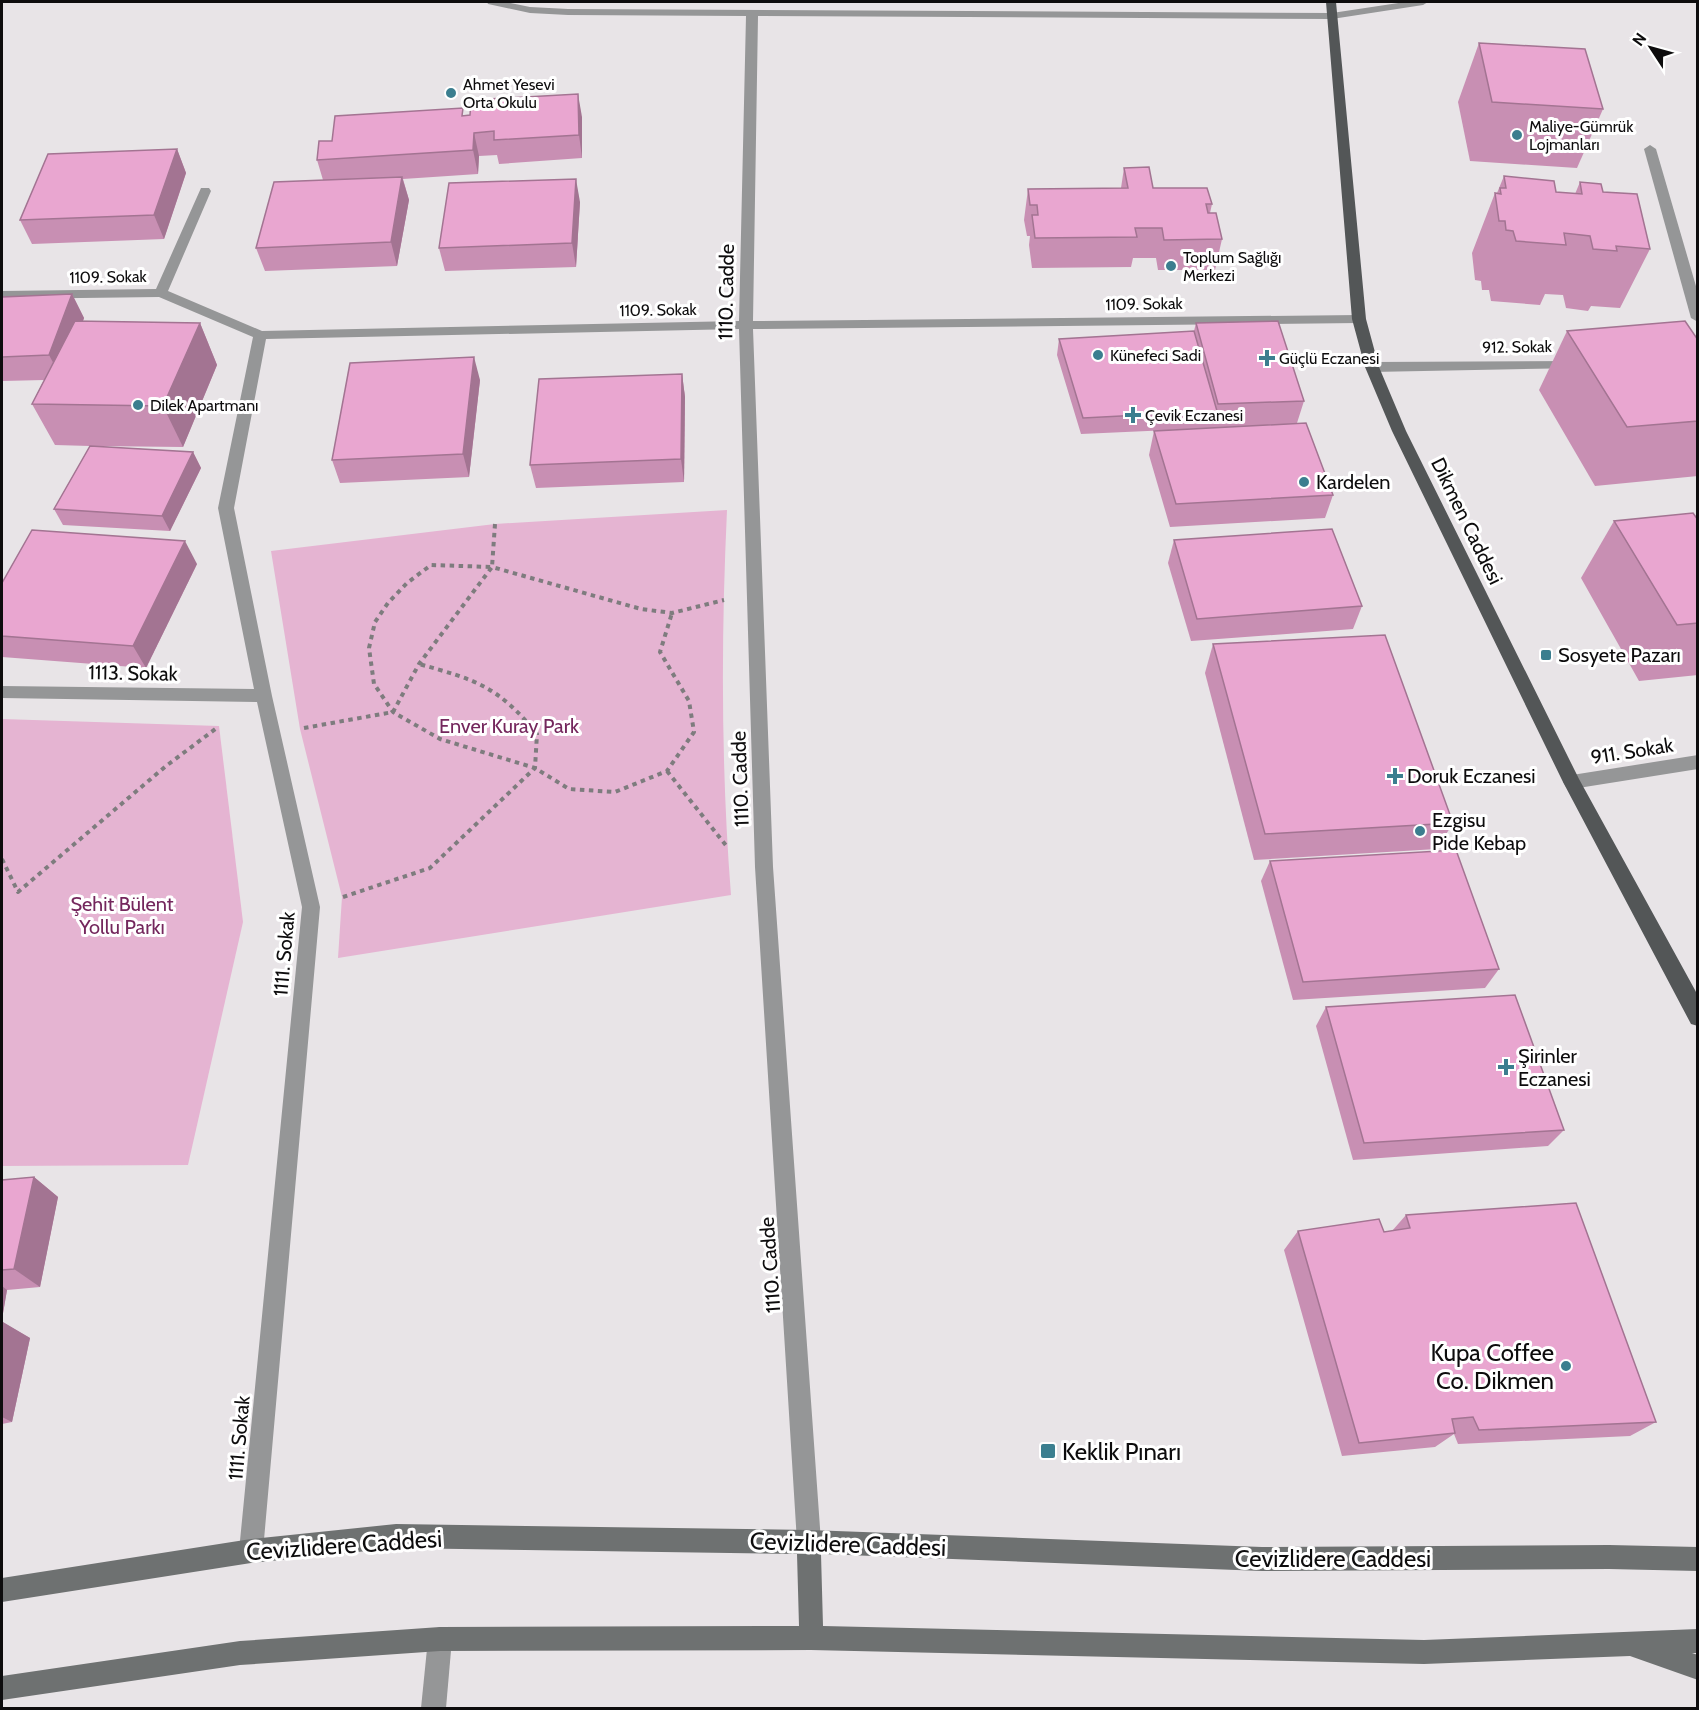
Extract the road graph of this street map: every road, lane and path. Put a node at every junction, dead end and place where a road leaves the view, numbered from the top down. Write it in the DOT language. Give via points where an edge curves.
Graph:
graph roads {
  1 [pos="492,2"];
  2 [pos="1423,2"];
  3 [pos="1331,9"];
  4 [pos="752,14"];
  5 [pos="1650,149"];
  6 [pos="205,191"];
  7 [pos="161,293"];
  8 [pos="2,295"];
  9 [pos="1698,318"];
  10 [pos="1359,319"];
  11 [pos="746,325"];
  12 [pos="260,335"];
  13 [pos="1593,364"];
  14 [pos="1372,367"];
  15 [pos="495,524"];
  16 [pos="492,567"];
  17 [pos="755,592"];
  18 [pos="672,613"];
  19 [pos="419,664"];
  20 [pos="2,692"];
  21 [pos="264,696"];
  22 [pos="393,712"];
  23 [pos="274,733"];
  24 [pos="1698,762"];
  25 [pos="535,768"];
  26 [pos="667,771"];
  27 [pos="1572,782"];
  28 [pos="727,847"];
  29 [pos="2,859"];
  30 [pos="311,907"];
  31 [pos="1698,1018"];
  32 [pos="809,1542"];
  33 [pos="251,1551"];
  34 [pos="1698,1559"];
  35 [pos="2,1590"];
  36 [pos="811,1638"];
  37 [pos="440,1640"];
  38 [pos="1698,1641"];
  39 [pos="1631,1644"];
  40 [pos="1698,1668"];
  41 [pos="2,1689"];
  42 [pos="433,1708"];
  1 -- 4 [label="street" via="568,12"];
  2 -- 3 [label="street"];
  3 -- 4 [label="street"];
  3 -- 10 [label="main road, Dikmen Caddesi"];
  4 -- 11 [label="street, 1110. Cadde"];
  5 -- 9 [label="street"];
  6 -- 7 [label="street"];
  7 -- 8 [label="street, 1109. Sokak"];
  7 -- 12 [label="street, 1109. Sokak"];
  10 -- 11 [label="street, 1109. Sokak"];
  10 -- 14 [label="main road, Dikmen Caddesi"];
  11 -- 12 [label="street, 1109. Sokak"];
  11 -- 17 [label="street, 1110. Cadde"];
  12 -- 21 [label="street, 1111. Sokak" via="226,508"];
  13 -- 14 [label="street, 912. Sokak"];
  14 -- 27 [label="main road, Dikmen Caddesi" via="1399,431"];
  15 -- 16 [label="path"];
  16 -- 18 [label="path" via="641,609"];
  16 -- 19 [label="path"];
  16 -- 22 [label="path" via="431,565 407,583 375,622 369,648 374,684"];
  17 -- 18 [label="path"];
  17 -- 32 [label="street, 1110. Cadde" via="764,867"];
  18 -- 26 [label="path" via="660,652 689,701 694,732"];
  19 -- 22 [label="path"];
  19 -- 25 [label="path" via="471,679 523,716 537,734"];
  20 -- 21 [label="street, 1113. Sokak"];
  21 -- 23 [label="street, 1111. Sokak"];
  21 -- 29 [label="path" via="183,750 18,892"];
  22 -- 23 [label="path"];
  22 -- 25 [label="path" via="440,739"];
  23 -- 30 [label="street, 1111. Sokak"];
  24 -- 27 [label="street, 911. Sokak"];
  25 -- 26 [label="path" via="569,789 615,792"];
  25 -- 30 [label="path" via="430,868"];
  26 -- 28 [label="path"];
  27 -- 31 [label="main road, Dikmen Caddesi"];
  30 -- 33 [label="street, 1111. Sokak"];
  32 -- 33 [label="main road, Cevizlidere Caddesi" via="396,1536"];
  32 -- 34 [label="main road, Cevizlidere Caddesi" via="1262,1559"];
  32 -- 36 [label="main road"];
  33 -- 35 [label="main road, Cevizlidere Caddesi"];
  36 -- 37 [label="main road"];
  36 -- 39 [label="main road" via="1424,1652"];
  37 -- 41 [label="main road" via="240,1653"];
  37 -- 42 [label="street"];
  38 -- 39 [label="main road"];
  39 -- 40 [label="main road"];
}
